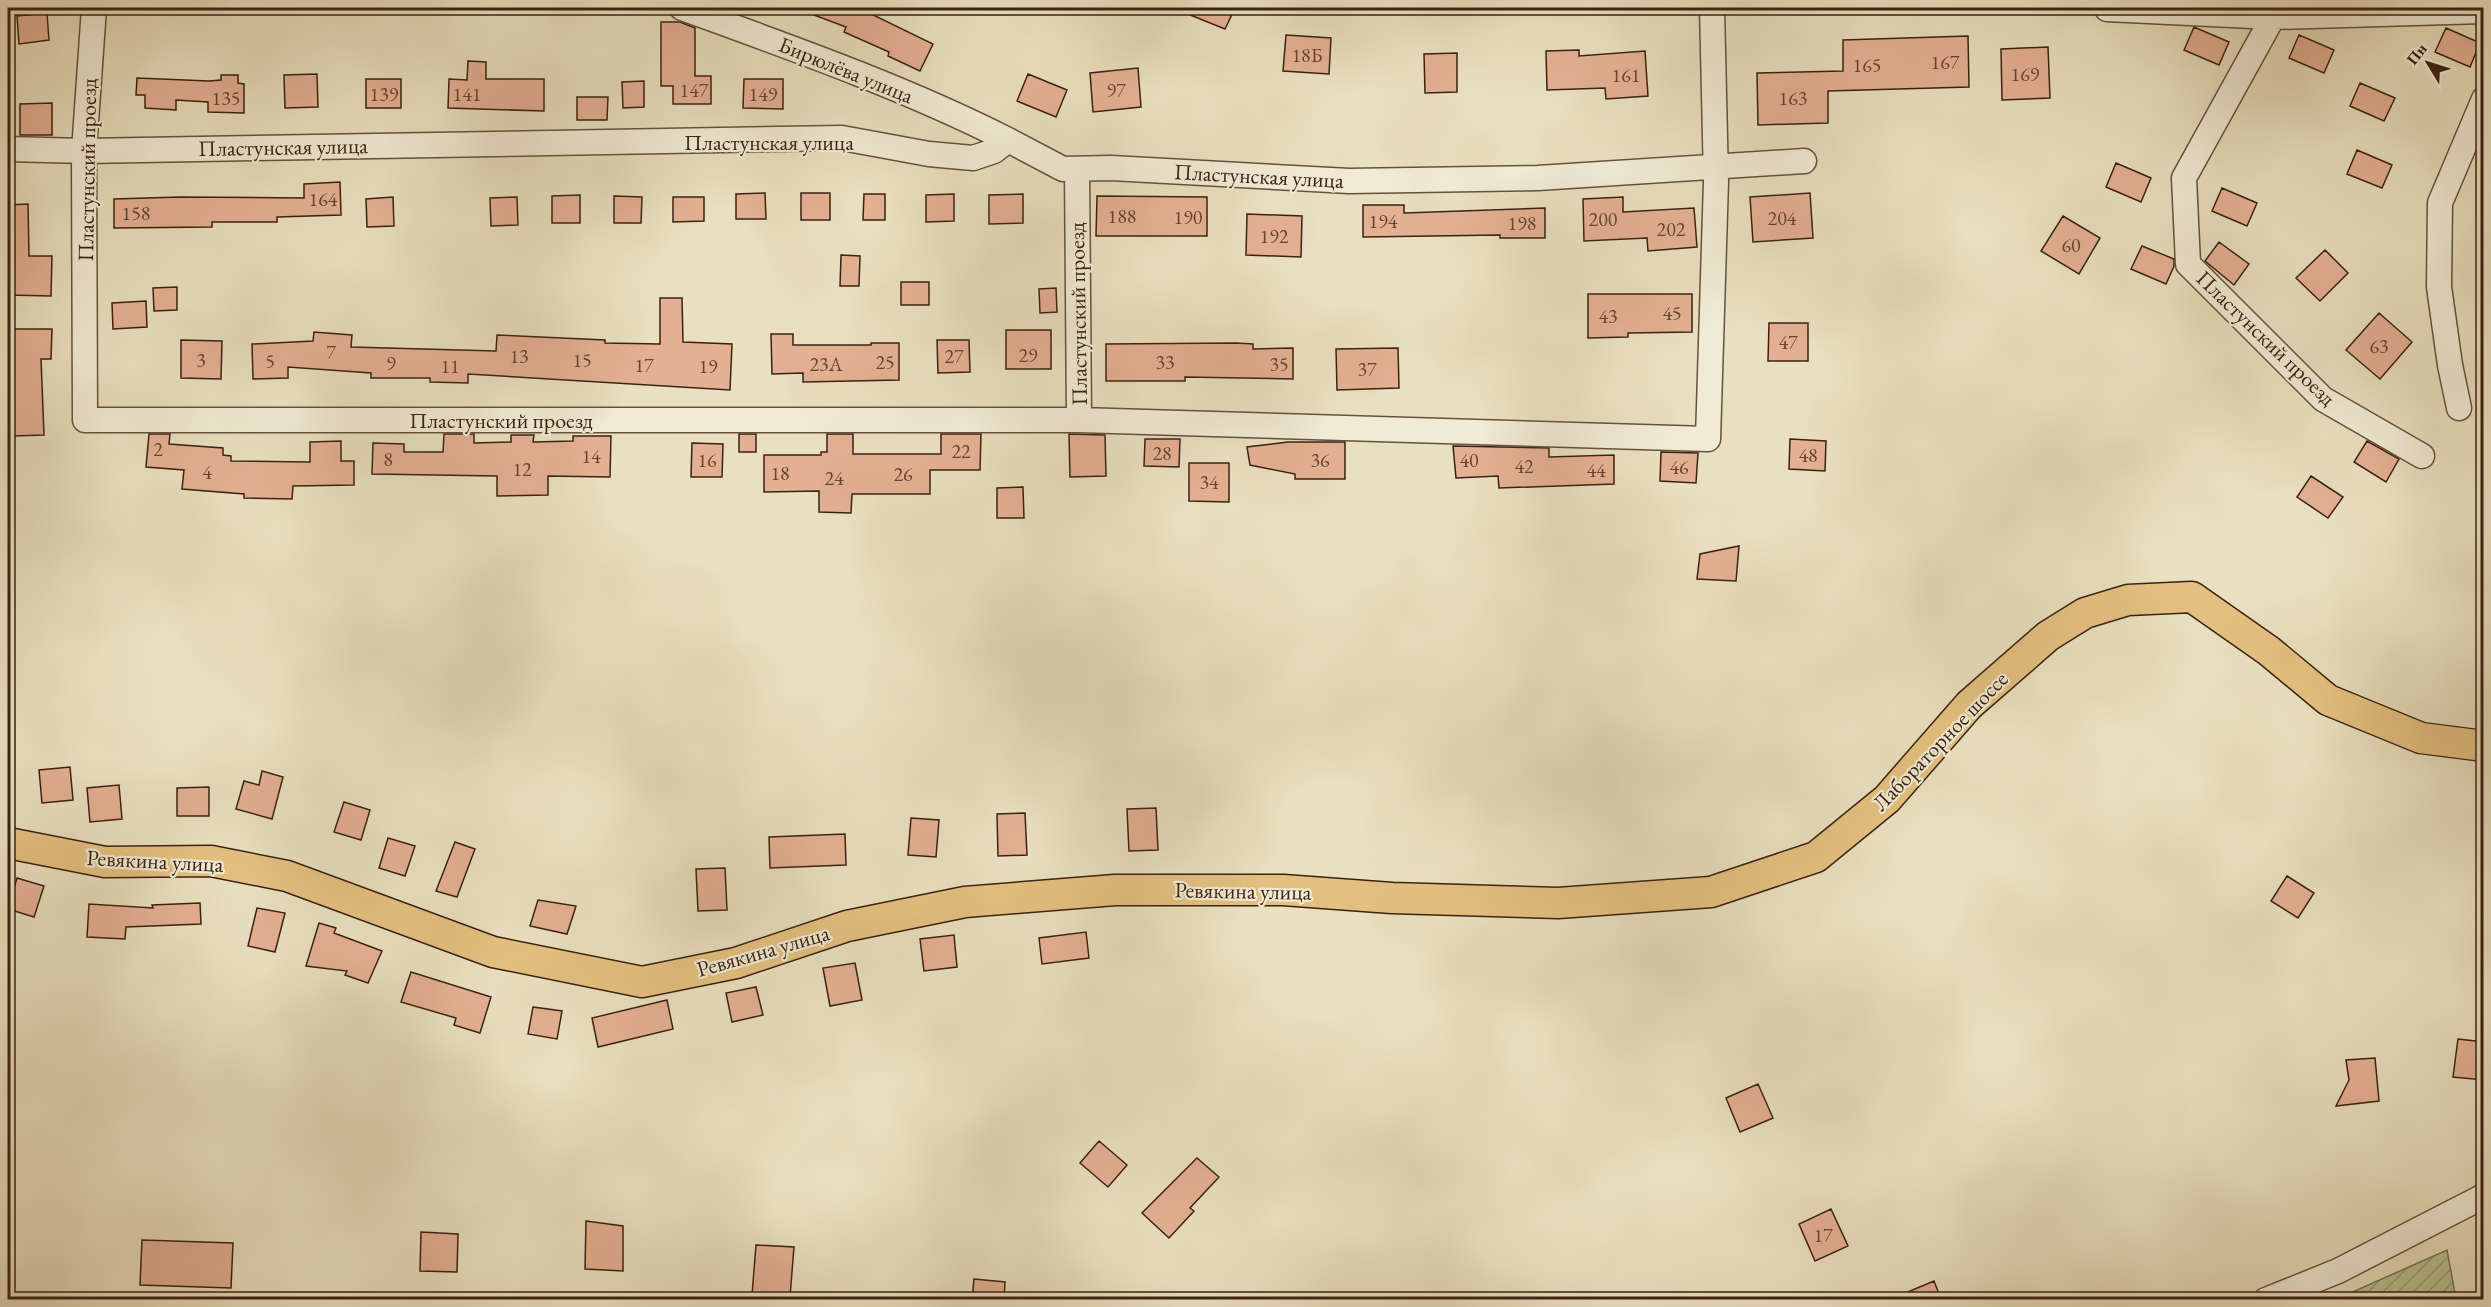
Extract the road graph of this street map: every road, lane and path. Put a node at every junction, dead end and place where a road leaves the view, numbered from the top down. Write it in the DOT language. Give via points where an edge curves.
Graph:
graph roads {
  1 [pos="93,8"];
  2 [pos="682,8"];
  3 [pos="1712,8"];
  4 [pos="2107,8"];
  5 [pos="2383,11"];
  6 [pos="2484,11"];
  7 [pos="2273,17"];
  8 [pos="2484,99"];
  9 [pos="1008,140"];
  10 [pos="8,149"];
  11 [pos="84,151"];
  12 [pos="1804,160"];
  13 [pos="1715,166"];
  14 [pos="1077,169"];
  15 [pos="2459,408"];
  16 [pos="1079,420"];
  17 [pos="2422,456"];
  18 [pos="2484,746"];
  19 [pos="8,843"];
  20 [pos="1392,898"];
  21 [pos="2484,1197"];
  22 [pos="2266,1299"];
  1 -- 11 [label="street, Пластунский проезд"];
  2 -- 9 [label="street, Бирюлёва улица" via="846,68"];
  3 -- 13 [label="street"];
  4 -- 7 [label="street"];
  5 -- 6 [label="street"];
  5 -- 7 [label="street"];
  7 -- 17 [label="street, Пластунский проезд" via="2184,178 2188,264 2323,399"];
  8 -- 15 [label="street" via="2440,203 2439,287"];
  9 -- 11 [label="street, Пластунская улица" via="994,152 973,158 842,138"];
  9 -- 14 [label="street, Пластунская улица" via="1063,169"];
  10 -- 11 [label="street, Пластунская улица"];
  11 -- 16 [label="street, Пластунский проезд" via="85,420"];
  12 -- 13 [label="street, Пластунская улица"];
  13 -- 14 [label="street, Пластунская улица" via="1538,178 1349,181"];
  13 -- 16 [label="street" via="1708,439"];
  14 -- 16 [label="street, Пластунский проезд"];
  18 -- 20 [label="main road, Лабораторное шоссе" via="2421,738 2328,700 2270,651 2192,597 2128,600 2085,613 2048,636 1970,705 1887,799 1816,857 1711,892 1558,903"];
  19 -- 20 [label="main road, Ревякина улица" via="105,862 211,861 287,876 493,952 642,982 736,963 847,926 965,902 1115,890 1283,890"];
  21 -- 22 [label="street" via="2338,1271"];
}
